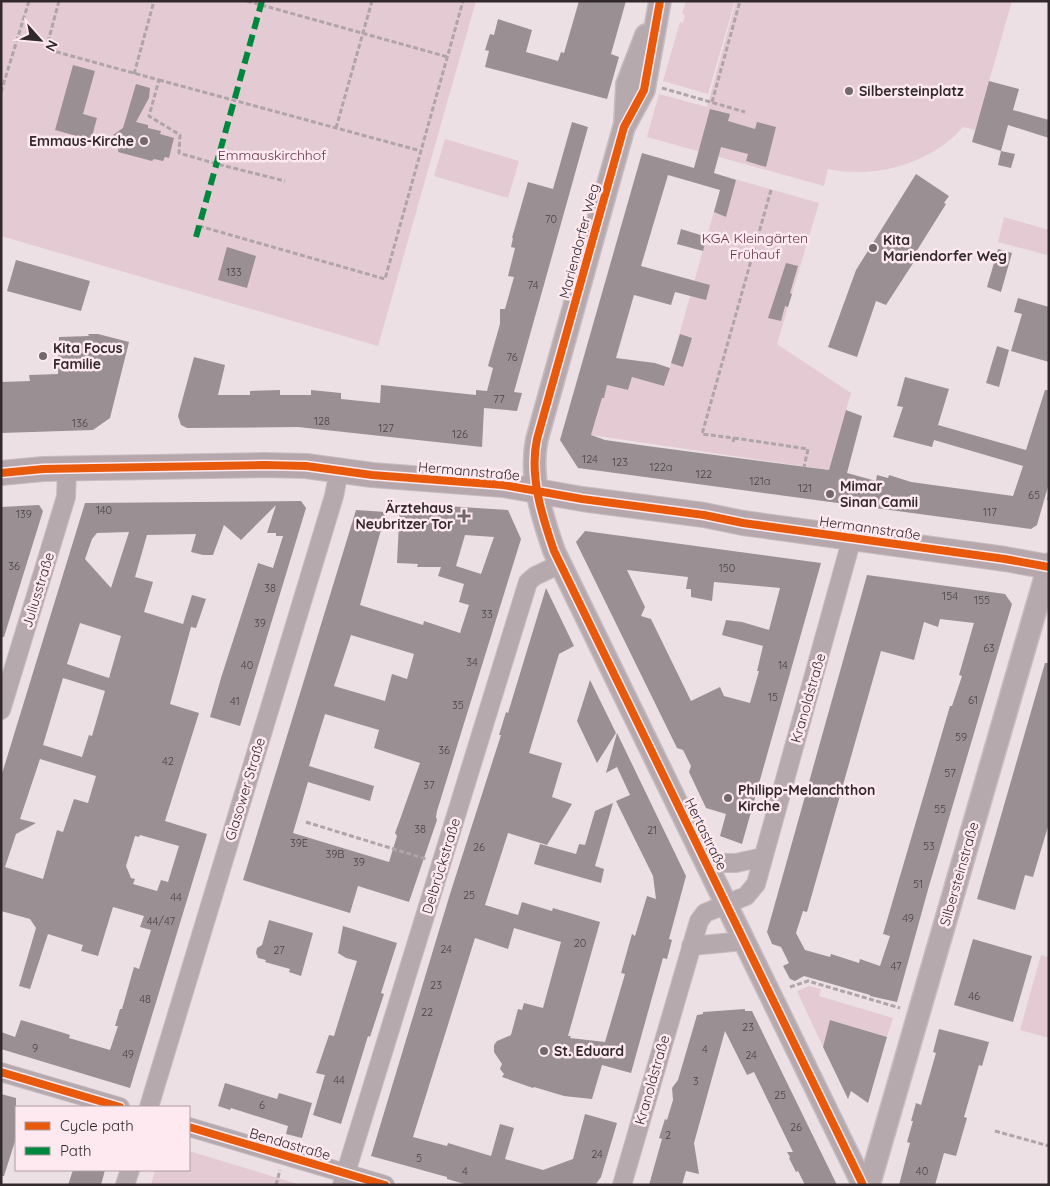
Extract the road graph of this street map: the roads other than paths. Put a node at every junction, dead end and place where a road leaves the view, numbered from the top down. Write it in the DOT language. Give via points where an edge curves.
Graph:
graph roads {
  1 [pos="659,4"];
  2 [pos="67,469"];
  3 [pos="339,470"];
  4 [pos="1,474"];
  5 [pos="537,491"];
  6 [pos="852,538"];
  7 [pos="560,564"];
  8 [pos="1048,566"];
  9 [pos="1,710"];
  10 [pos="763,857"];
  11 [pos="706,862"];
  12 [pos="727,905"];
  13 [pos="744,941"];
  14 [pos="691,946"];
  15 [pos="1,1072"];
  16 [pos="117,1106"];
  17 [pos="149,1106"];
  18 [pos="190,1127"];
  19 [pos="130,1171"];
  20 [pos="344,1179"];
  21 [pos="125,1185"];
  22 [pos="385,1185"];
  23 [pos="622,1185"];
  24 [pos="863,1185"];
  25 [pos="869,1185"];
  1 -- 5 [label="street, Mariendorfer Weg" via="627,84 624,127 537,439 534,464"];
  2 -- 3 [label="main road, Hermannstraße" via="264,465"];
  2 -- 4 [label="main road, Hermannstraße"];
  2 -- 9 [label="street, Juliusstraße" via="66,497"];
  3 -- 5 [label="main road, Hermannstraße" via="372,476 488,483"];
  3 -- 17 [label="street, Glasower Straße" via="334,496"];
  5 -- 6 [label="main road, Hermannstraße"];
  5 -- 7 [label="street, Hertastraße"];
  6 -- 8 [label="main road, Hermannstraße"];
  6 -- 10 [label="street, Kranoldstraße"];
  7 -- 11 [label="street, Hertastraße"];
  7 -- 20 [label="street, Delbrückstraße" via="528,582"];
  8 -- 25 [label="street, Silbersteinstraße"];
  10 -- 11 [label="street" via="736,862"];
  10 -- 12 [label="street, Kranoldstraße" via="756,884 746,896"];
  11 -- 12 [label="street, Hertastraße"];
  12 -- 13 [label="street, Hertastraße"];
  12 -- 14 [label="street, Kranoldstraße" via="702,916"];
  13 -- 14 [label="street"];
  13 -- 24 [label="street, Hertastraße"];
  14 -- 23 [label="street, Kranoldstraße"];
  15 -- 16 [label="street"];
  18 -- 20 [label="street, Bendastraße"];
  19 -- 21 [label="street"];
  20 -- 22 [label="street, Bendastraße"];
}
